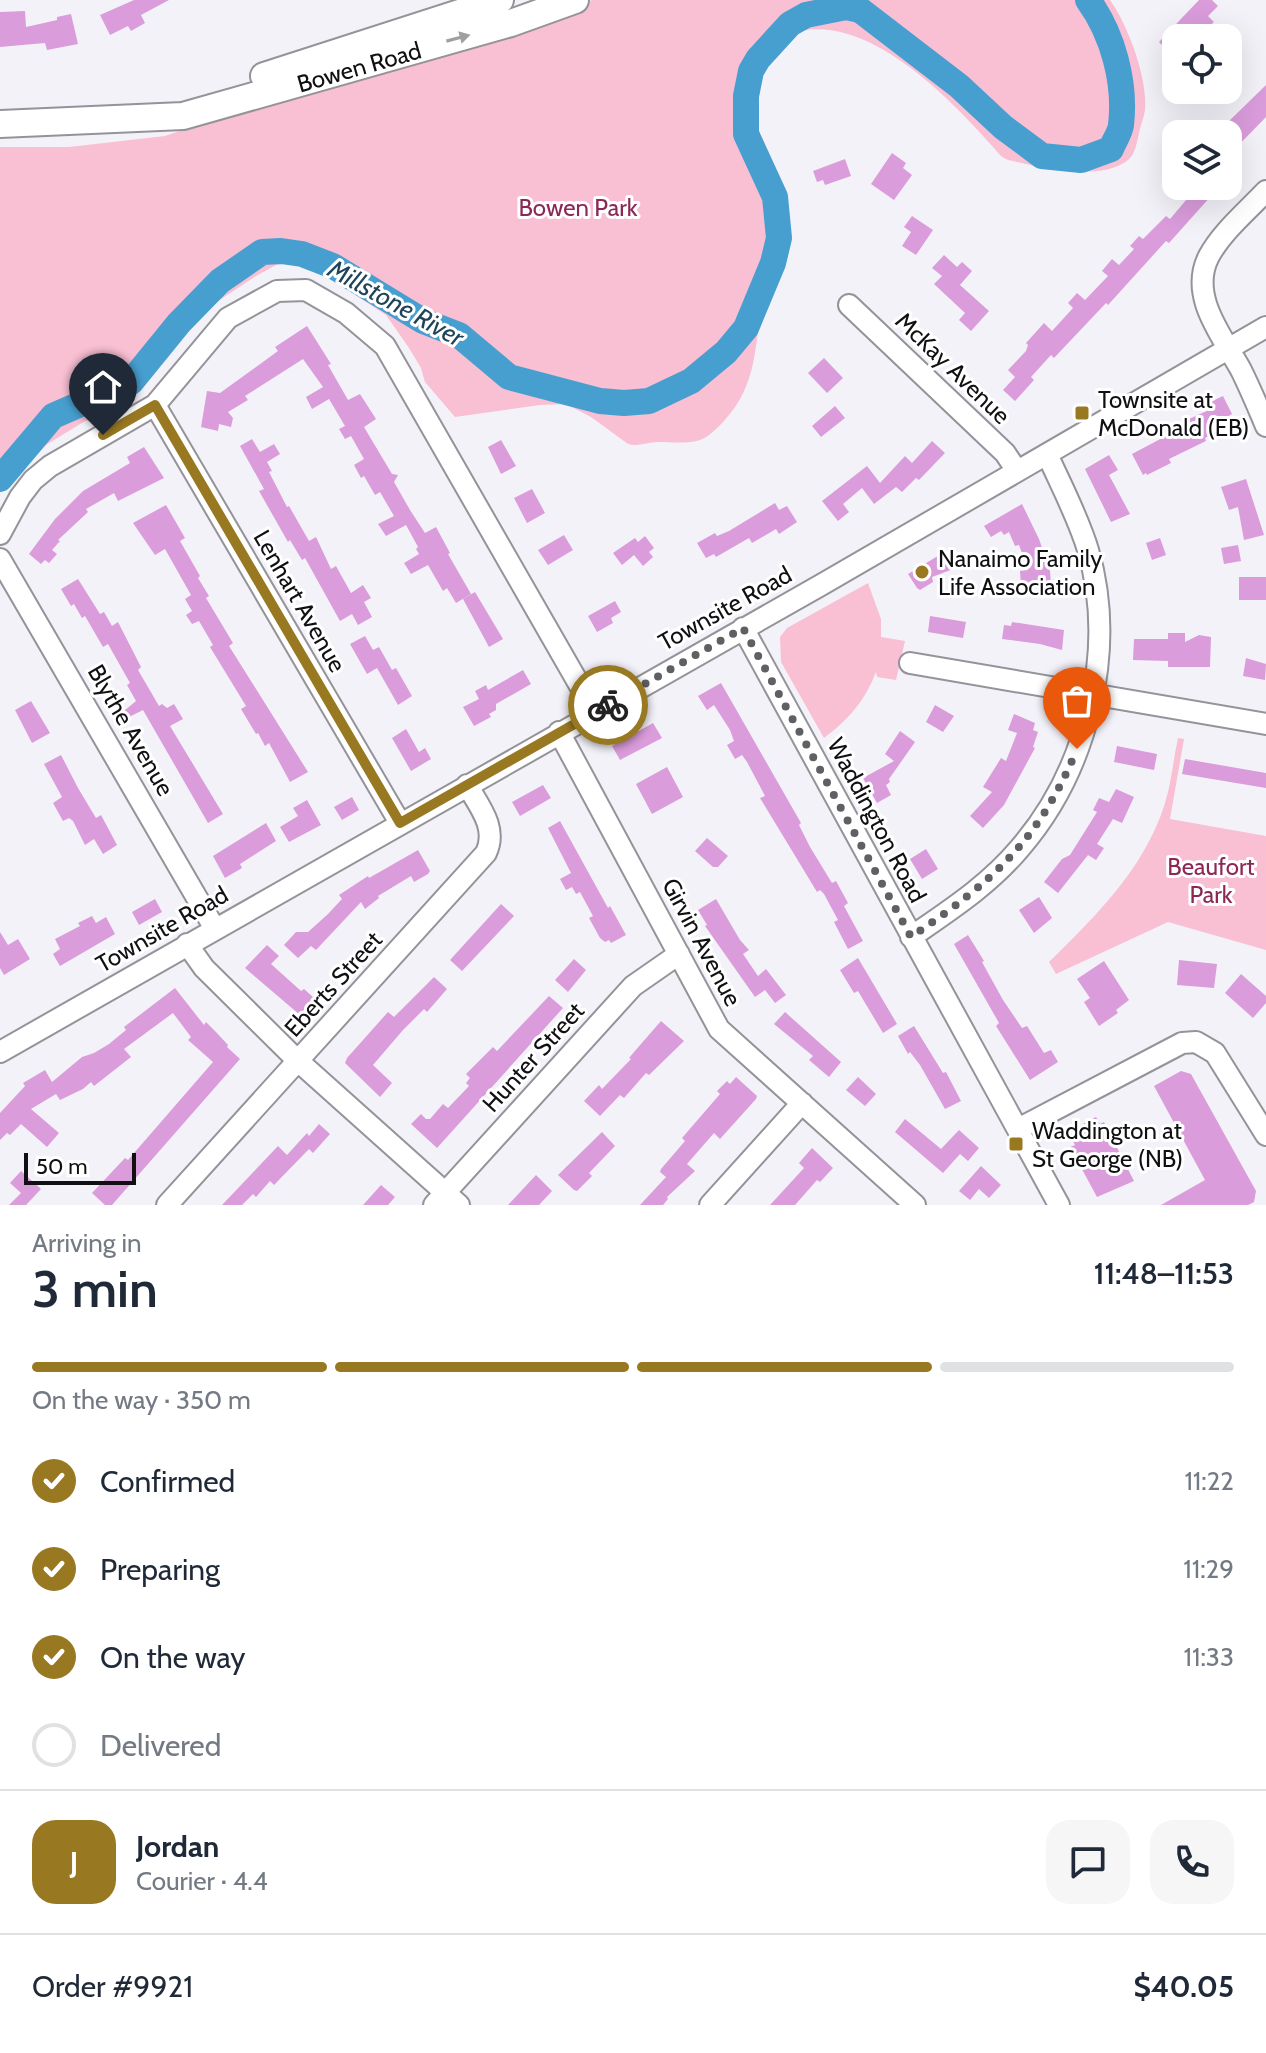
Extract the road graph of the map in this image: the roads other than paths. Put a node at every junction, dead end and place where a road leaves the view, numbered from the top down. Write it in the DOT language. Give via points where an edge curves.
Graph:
graph roads {
  1 [pos="500,0"];
  2 [pos="575,0"];
  3 [pos="139,116"];
  4 [pos="0,124"];
  5 [pos="1266,191"];
  6 [pos="849,305"];
  7 [pos="1266,327"];
  8 [pos="1229,350"];
  9 [pos="155,405"];
  10 [pos="1266,426"];
  11 [pos="1047,454"];
  12 [pos="1017,471"];
  13 [pos="0,534"];
  14 [pos="0,559"];
  15 [pos="743,628"];
  16 [pos="910,663"];
  17 [pos="1093,694"];
  18 [pos="595,712"];
  19 [pos="1266,724"];
  20 [pos="559,732"];
  21 [pos="467,785"];
  22 [pos="400,823"];
  23 [pos="215,929"];
  24 [pos="911,937"];
  25 [pos="187,944"];
  26 [pos="679,954"];
  27 [pos="3,1044"];
  28 [pos="297,1060"];
  29 [pos="802,1103"];
  30 [pos="1018,1129"];
  31 [pos="1266,1135"];
  32 [pos="446,1201"];
  33 [pos="167,1205"];
  34 [pos="710,1205"];
  35 [pos="915,1205"];
  36 [pos="1059,1205"];
  1 -- 3 [label="main road, Bowen Road"];
  3 -- 2 [label="main road, Bowen Road, one-way" via="183,116"];
  3 -- 4 [label="main road, Bowen Road"];
  5 -- 8 [label="street" via="1215,247 1205,268 1207,309"];
  6 -- 12 [label="street, McKay Avenue"];
  7 -- 8 [label="street, Townsite Road"];
  8 -- 10 [label="street"];
  8 -- 11 [label="street, Townsite Road"];
  9 -- 13 [label="street" via="33,480"];
  9 -- 18 [label="street" via="228,318 277,291 306,290 346,313 385,346"];
  9 -- 22 [label="street, Lenhart Avenue"];
  11 -- 12 [label="street, Townsite Road"];
  11 -- 17 [label="street" via="1087,549 1093,578 1098,625"];
  12 -- 15 [label="street, Townsite Road"];
  14 -- 23 [label="street, Blythe Avenue"];
  15 -- 18 [label="street, Townsite Road"];
  15 -- 24 [label="street, Waddington Road"];
  16 -- 17 [label="street"];
  17 -- 19 [label="street"];
  17 -- 24 [label="street" via="1061,786 1020,848 970,896"];
  18 -- 20 [label="street, Townsite Road"];
  20 -- 21 [label="street, Townsite Road"];
  20 -- 26 [label="street, Girvin Avenue"];
  21 -- 22 [label="street, Townsite Road"];
  21 -- 28 [label="street, Eberts Street" via="489,826 486,853"];
  22 -- 23 [label="street, Townsite Road"];
  23 -- 25 [label="street, Townsite Road"];
  24 -- 30 [label="street, Waddington Road"];
  25 -- 27 [label="street, Townsite Road"];
  25 -- 28 [label="street" via="204,968"];
  26 -- 29 [label="street, Girvin Avenue" via="719,1029"];
  26 -- 32 [label="street, Hunter Street" via="633,986"];
  28 -- 32 [label="street"];
  28 -- 33 [label="street, Eberts Street"];
  29 -- 34 [label="street"];
  29 -- 35 [label="street, Girvin Avenue"];
  30 -- 31 [label="street" via="1182,1043 1196,1042 1215,1053"];
  30 -- 36 [label="street, Waddington Road"];
}
